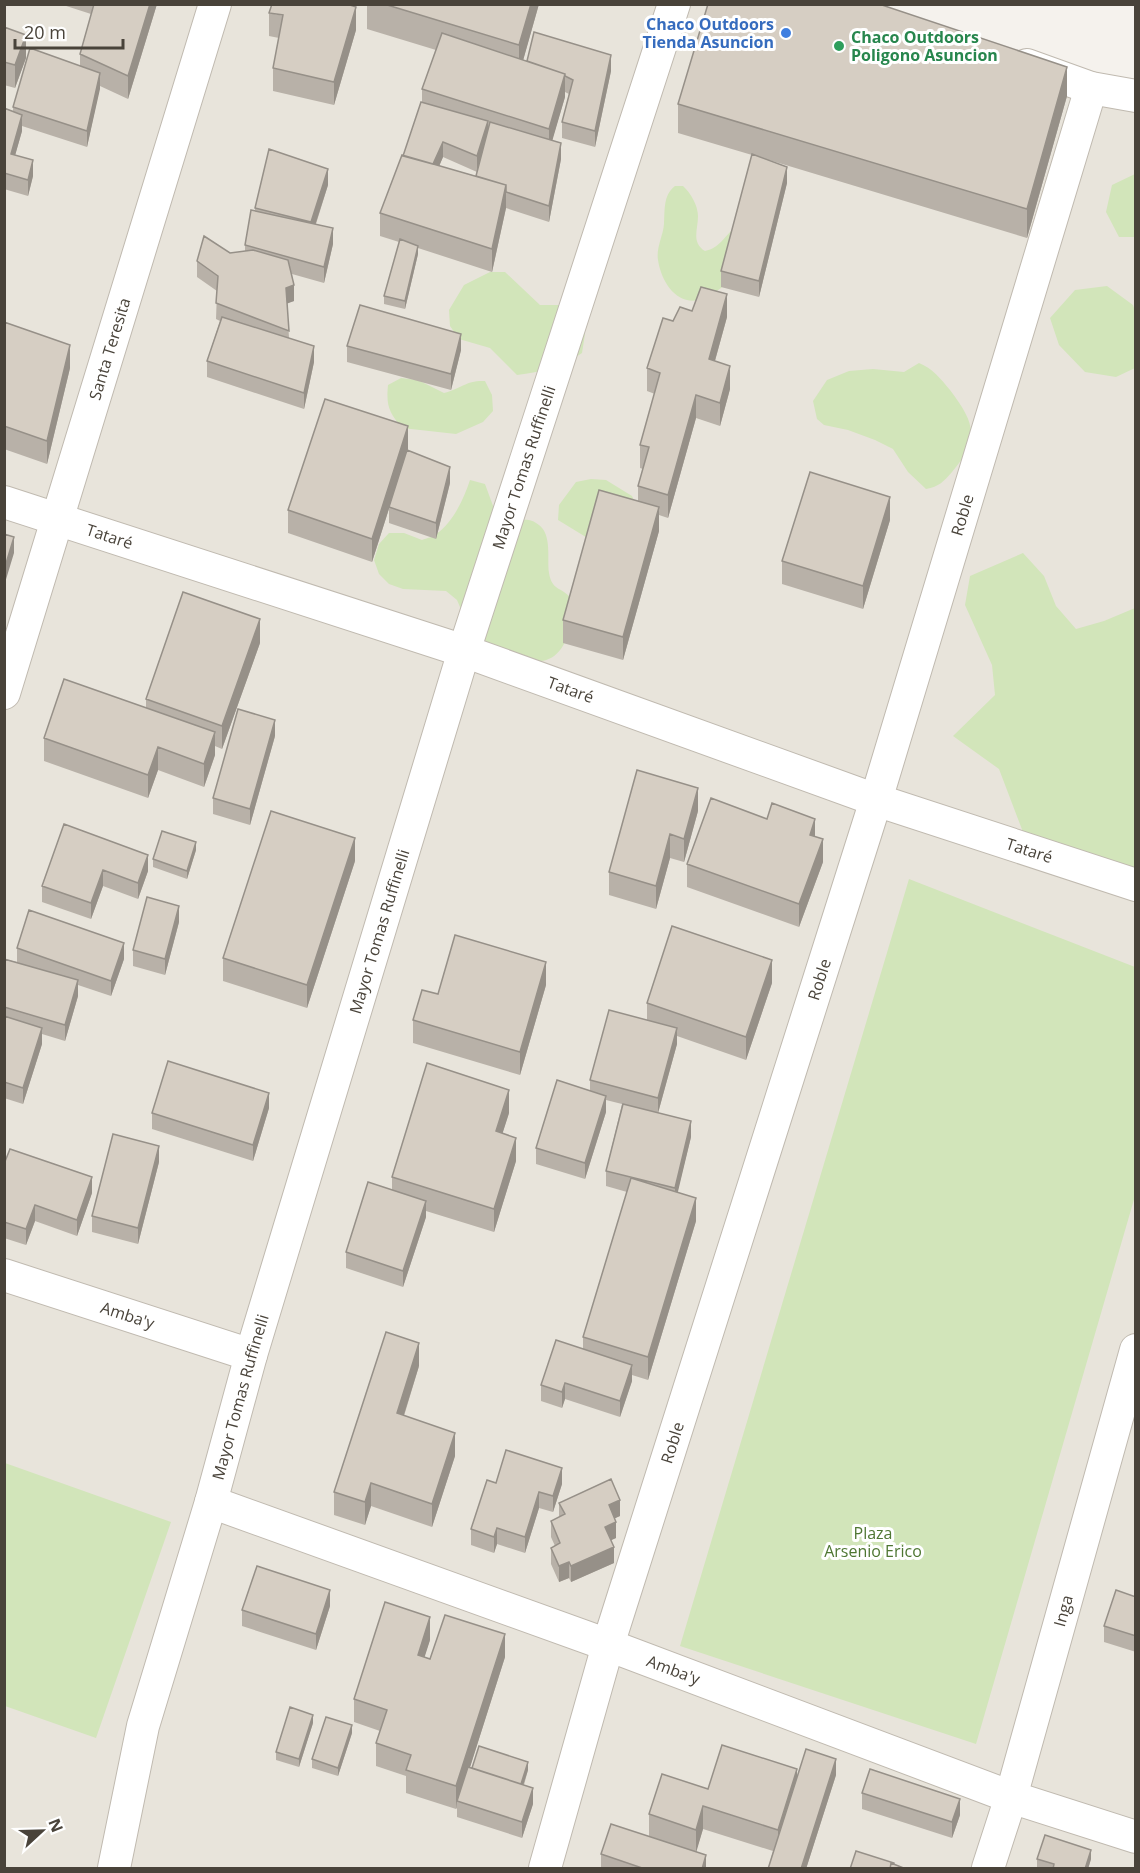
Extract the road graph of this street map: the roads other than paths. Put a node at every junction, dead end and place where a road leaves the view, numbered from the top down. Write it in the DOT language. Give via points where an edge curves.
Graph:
graph roads {
  1 [pos="215,4"];
  2 [pos="674,4"];
  3 [pos="1002,56"];
  4 [pos="1091,88"];
  5 [pos="1136,96"];
  6 [pos="4,501"];
  7 [pos="59,519"];
  8 [pos="464,651"];
  9 [pos="4,693"];
  10 [pos="876,800"];
  11 [pos="1136,885"];
  12 [pos="4,1275"];
  13 [pos="1136,1350"];
  14 [pos="251,1354"];
  15 [pos="212,1502"];
  16 [pos="608,1645"];
  17 [pos="1011,1797"];
  18 [pos="1136,1838"];
  19 [pos="114,1869"];
  20 [pos="545,1869"];
  21 [pos="988,1869"];
  1 -- 7 [label="street, Santa Teresita"];
  2 -- 8 [label="street, Mayor Tomas Ruffinelli"];
  3 -- 4 [label="street"];
  4 -- 5 [label="street"];
  4 -- 10 [label="street, Roble"];
  6 -- 7 [label="street, Tataré"];
  7 -- 8 [label="street, Tataré"];
  7 -- 9 [label="street, Santa Teresita"];
  8 -- 10 [label="street, Tataré"];
  8 -- 14 [label="street, Mayor Tomas Ruffinelli"];
  10 -- 11 [label="street, Tataré"];
  10 -- 16 [label="street, Roble"];
  12 -- 14 [label="street, Amba'y"];
  13 -- 17 [label="street, Inga"];
  14 -- 15 [label="street, Mayor Tomas Ruffinelli"];
  15 -- 16 [label="street, Amba'y"];
  15 -- 19 [label="street, Mayor Tomas Ruffinelli" via="143,1726"];
  16 -- 17 [label="street, Amba'y"];
  16 -- 20 [label="street, Roble"];
  17 -- 18 [label="street, Amba'y"];
  17 -- 21 [label="street, Inga"];
}
